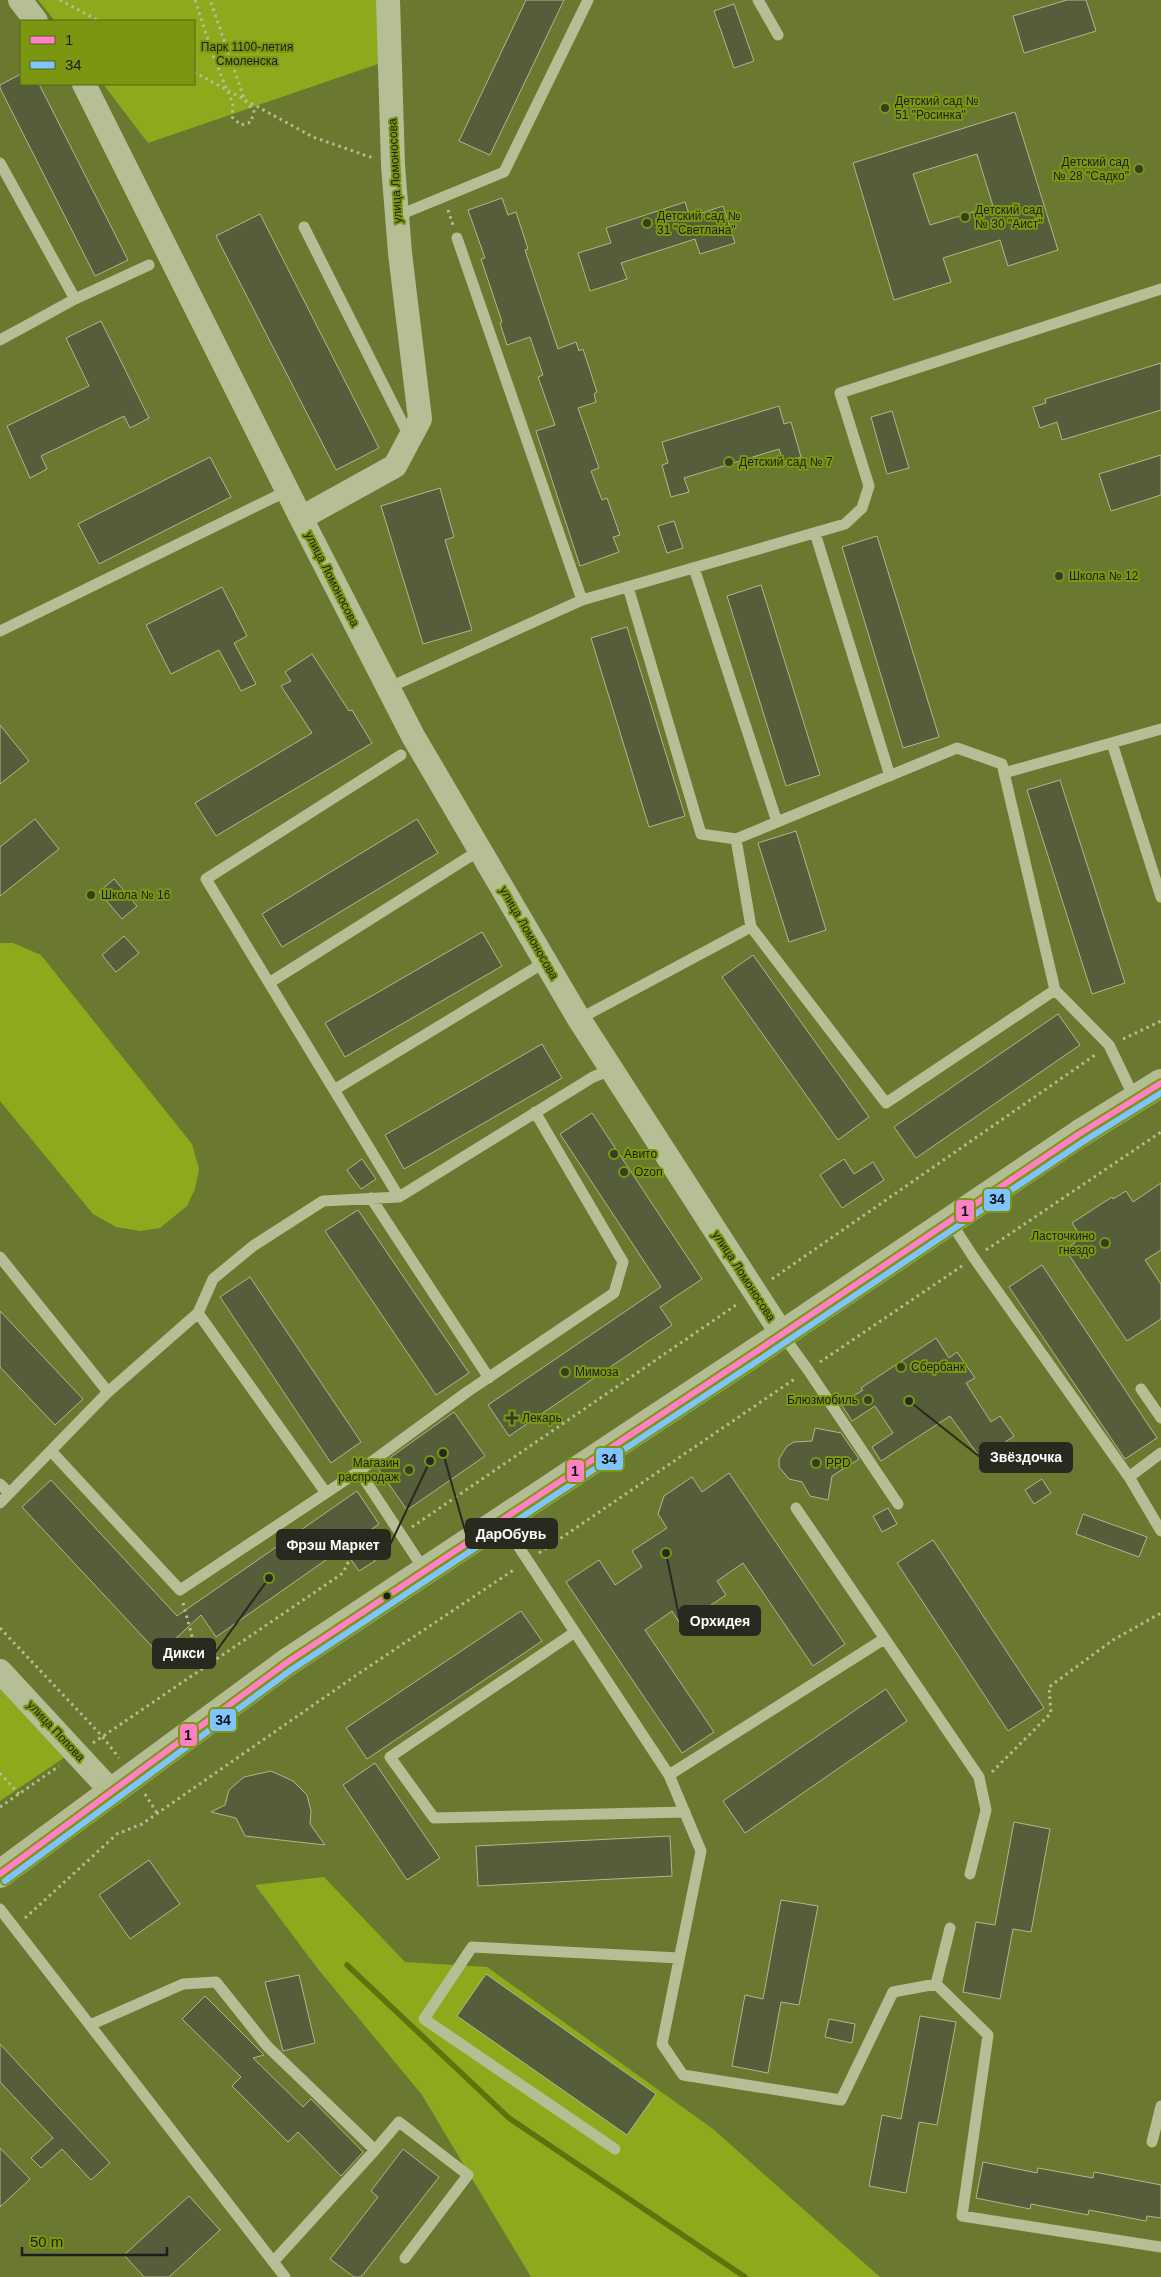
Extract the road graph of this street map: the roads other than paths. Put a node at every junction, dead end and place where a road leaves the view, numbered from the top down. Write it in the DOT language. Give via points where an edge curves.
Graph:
graph roads {
  1 [pos="20,0"];
  2 [pos="388,0"];
  3 [pos="588,0"];
  4 [pos="758,0"];
  5 [pos="35,20"];
  6 [pos="778,35"];
  7 [pos="84,85"];
  8 [pos="0,163"];
  9 [pos="397,216"];
  10 [pos="304,227"];
  11 [pos="457,238"];
  12 [pos="149,265"];
  13 [pos="1161,289"];
  14 [pos="75,299"];
  15 [pos="0,340"];
  16 [pos="410,438"];
  17 [pos="287,491"];
  18 [pos="300,518"];
  19 [pos="815,533"];
  20 [pos="694,568"];
  21 [pos="628,587"];
  22 [pos="582,600"];
  23 [pos="0,631"];
  24 [pos="388,688"];
  25 [pos="1161,729"];
  26 [pos="1112,743"];
  27 [pos="401,755"];
  28 [pos="1004,773"];
  29 [pos="890,776"];
  30 [pos="777,822"];
  31 [pos="736,839"];
  32 [pos="480,850"];
  33 [pos="1161,896"];
  34 [pos="751,927"];
  35 [pos="546,962"];
  36 [pos="269,983"];
  37 [pos="1055,990"];
  38 [pos="579,1018"];
  39 [pos="611,1070"];
  40 [pos="1161,1083"];
  41 [pos="334,1090"];
  42 [pos="1135,1099"];
  43 [pos="536,1112"];
  44 [pos="399,1197"];
  45 [pos="371,1198"];
  46 [pos="950,1221"];
  47 [pos="0,1257"];
  48 [pos="198,1313"];
  49 [pos="782,1334"];
  50 [pos="489,1378"];
  51 [pos="1141,1389"];
  52 [pos="108,1392"];
  53 [pos="1161,1418"];
  54 [pos="51,1451"];
  55 [pos="1161,1453"];
  56 [pos="359,1471"];
  57 [pos="1129,1477"];
  58 [pos="0,1484"];
  59 [pos="9,1493"];
  60 [pos="326,1494"];
  61 [pos="0,1502"];
  62 [pos="898,1504"];
  63 [pos="796,1508"];
  64 [pos="501,1520"];
  65 [pos="1161,1531"];
  66 [pos="425,1571"];
  67 [pos="575,1632"];
  68 [pos="884,1639"];
  69 [pos="0,1671"];
  70 [pos="669,1775"];
  71 [pos="112,1792"];
  72 [pos="685,1812"];
  73 [pos="0,1874"];
  74 [pos="970,1874"];
  75 [pos="0,1909"];
  76 [pos="950,1928"];
  77 [pos="679,1958"];
  78 [pos="936,1984"];
  79 [pos="90,2025"];
  80 [pos="1161,2106"];
  81 [pos="1152,2142"];
  82 [pos="615,2149"];
  83 [pos="375,2150"];
  84 [pos="1161,2247"];
  85 [pos="405,2258"];
  86 [pos="273,2262"];
  87 [pos="285,2277"];
  1 -- 5 [label="street"];
  2 -- 9 [label="street, улица Ломоносова"];
  3 -- 9 [label="lane" via="504,172"];
  4 -- 6 [label="lane"];
  7 -- 17 [label="street, улица Ломоносова"];
  8 -- 14 [label="lane"];
  9 -- 16 [label="street, улица Ломоносова" via="420,419"];
  10 -- 16 [label="lane"];
  11 -- 22 [label="lane"];
  12 -- 14 [label="lane"];
  13 -- 19 [label="lane" via="840,392 869,486 862,508 845,524"];
  14 -- 15 [label="lane"];
  16 -- 18 [label="street, улица Ломоносова" via="395,466"];
  17 -- 18 [label="street, улица Ломоносова"];
  17 -- 23 [label="lane"];
  18 -- 24 [label="street, улица Ломоносова"];
  19 -- 20 [label="lane"];
  19 -- 29 [label="lane"];
  20 -- 21 [label="lane"];
  20 -- 30 [label="lane"];
  21 -- 22 [label="lane"];
  21 -- 31 [label="lane" via="702,834"];
  22 -- 24 [label="lane"];
  24 -- 32 [label="street, улица Ломоносова"];
  25 -- 26 [label="lane"];
  26 -- 28 [label="lane"];
  26 -- 33 [label="lane"];
  27 -- 36 [label="lane" via="206,879"];
  28 -- 29 [label="lane" via="1002,764 956,748"];
  28 -- 37 [label="lane"];
  29 -- 30 [label="lane"];
  30 -- 31 [label="lane"];
  31 -- 34 [label="lane"];
  32 -- 35 [label="street, улица Ломоносова"];
  32 -- 36 [label="lane"];
  34 -- 37 [label="lane" via="886,1103"];
  34 -- 38 [label="lane"];
  35 -- 38 [label="street, улица Ломоносова"];
  35 -- 41 [label="lane"];
  36 -- 41 [label="lane"];
  37 -- 42 [label="lane" via="1110,1045"];
  38 -- 39 [label="street, улица Ломоносова"];
  39 -- 43 [label="lane" via="593,1077"];
  39 -- 49 [label="street, улица Ломоносова"];
  40 -- 42 [label="main road"];
  41 -- 44 [label="lane"];
  42 -- 46 [label="main road"];
  43 -- 44 [label="lane"];
  43 -- 50 [label="lane" via="623,1262 614,1293"];
  44 -- 45 [label="lane"];
  45 -- 48 [label="lane" via="323,1200 253,1246 213,1279"];
  45 -- 50 [label="lane"];
  46 -- 49 [label="main road"];
  46 -- 57 [label="lane"];
  47 -- 52 [label="lane"];
  48 -- 52 [label="lane"];
  48 -- 60 [label="lane"];
  49 -- 62 [label="lane"];
  49 -- 64 [label="main road"];
  50 -- 56 [label="lane"];
  51 -- 53 [label="lane"];
  52 -- 54 [label="lane"];
  54 -- 59 [label="lane"];
  54 -- 60 [label="lane" via="180,1590"];
  55 -- 57 [label="lane"];
  56 -- 60 [label="lane"];
  56 -- 66 [label="lane"];
  57 -- 65 [label="lane"];
  58 -- 59 [label="lane"];
  59 -- 61 [label="lane"];
  63 -- 68 [label="lane"];
  64 -- 66 [label="main road"];
  64 -- 67 [label="lane"];
  66 -- 71 [label="main road" via="286,1663"];
  67 -- 70 [label="lane"];
  67 -- 72 [label="lane" via="390,1757 434,1818"];
  68 -- 70 [label="lane"];
  68 -- 74 [label="lane" via="979,1777 986,1810"];
  69 -- 71 [label="street, улица Попова"];
  70 -- 72 [label="lane"];
  71 -- 73 [label="main road"];
  72 -- 77 [label="lane" via="701,1851"];
  75 -- 79 [label="lane"];
  76 -- 78 [label="lane"];
  77 -- 78 [label="lane" via="662,2044 683,2074 841,2100 892,1992"];
  77 -- 82 [label="lane" via="472,1947 424,2019"];
  78 -- 84 [label="lane" via="988,2036 962,2216"];
  79 -- 83 [label="lane" via="183,1984 216,1982 267,2046"];
  79 -- 86 [label="lane"];
  80 -- 81 [label="lane"];
  83 -- 85 [label="lane" via="399,2122 468,2175"];
  83 -- 86 [label="lane"];
  86 -- 87 [label="lane"];
}
